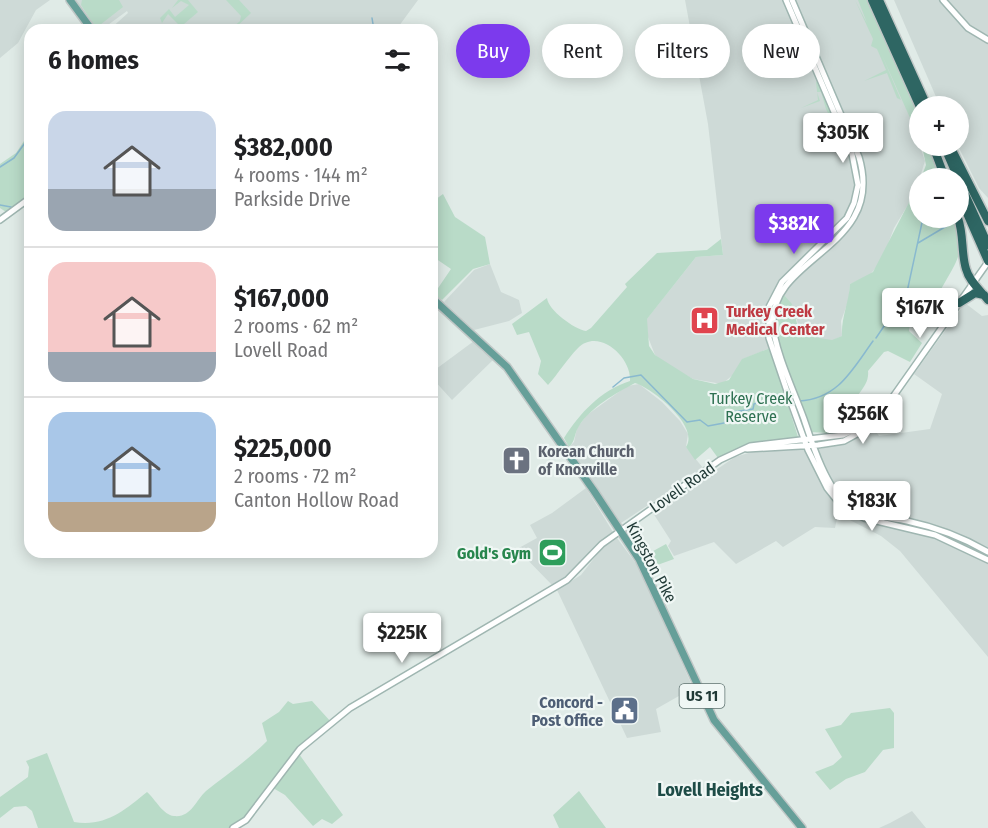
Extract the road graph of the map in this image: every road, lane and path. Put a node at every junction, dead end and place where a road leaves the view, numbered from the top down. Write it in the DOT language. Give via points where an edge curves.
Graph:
graph roads {
  1 [pos="70,0"];
  2 [pos="786,0"];
  3 [pos="792,0"];
  4 [pos="872,0"];
  5 [pos="879,0"];
  6 [pos="943,0"];
  7 [pos="88,24"];
  8 [pos="988,40"];
  9 [pos="915,96"];
  10 [pos="923,96"];
  11 [pos="944,156"];
  12 [pos="947,156"];
  13 [pos="955,156"];
  14 [pos="950,167"];
  15 [pos="24,202"];
  16 [pos="969,203"];
  17 [pos="969,218"];
  18 [pos="0,220"];
  19 [pos="988,221"];
  20 [pos="960,228"];
  21 [pos="988,245"];
  22 [pos="988,261"];
  23 [pos="973,283"];
  24 [pos="986,298"];
  25 [pos="959,303"];
  26 [pos="438,304"];
  27 [pos="794,402"];
  28 [pos="809,443"];
  29 [pos="829,486"];
  30 [pos="621,531"];
  31 [pos="988,552"];
  32 [pos="988,560"];
  33 [pos="233,828"];
  34 [pos="802,828"];
  1 -- 7 [label="main road"];
  2 -- 27 [label="street" via="852,154 858,185 847,218 782,282 769,307 769,338"];
  3 -- 27 [label="street" via="859,157 864,182 849,226 795,277 776,304 773,325"];
  4 -- 9 [label="highway"];
  5 -- 10 [label="highway"];
  6 -- 8 [label="street" via="968,28"];
  11 -- 14 [label="highway"];
  12 -- 14 [label="highway"];
  13 -- 19 [label="highway"];
  15 -- 18 [label="street"];
  16 -- 21 [label="highway"];
  17 -- 22 [label="highway"];
  20 -- 23 [label="highway" via="965,268"];
  22 -- 23 [label="street, Lovell Road"];
  23 -- 24 [label="highway"];
  23 -- 25 [label="street, Lovell Road"];
  24 -- 25 [label="highway" via="975,292"];
  25 -- 28 [label="street, Lovell Road" via="883,416 843,441"];
  26 -- 30 [label="main road, Kingston Pike / US 11" via="507,367"];
  27 -- 28 [label="street"];
  28 -- 29 [label="street"];
  28 -- 30 [label="street, Lovell Road" via="747,449 720,460"];
  29 -- 31 [label="street" via="859,511 924,526"];
  29 -- 32 [label="street" via="840,505 856,516 931,534"];
  30 -- 33 [label="street, Lovell Road" via="595,550 567,580 350,708 300,749 246,820"];
  30 -- 34 [label="main road, Kingston Pike / US 11" via="639,558 714,720"];
}
